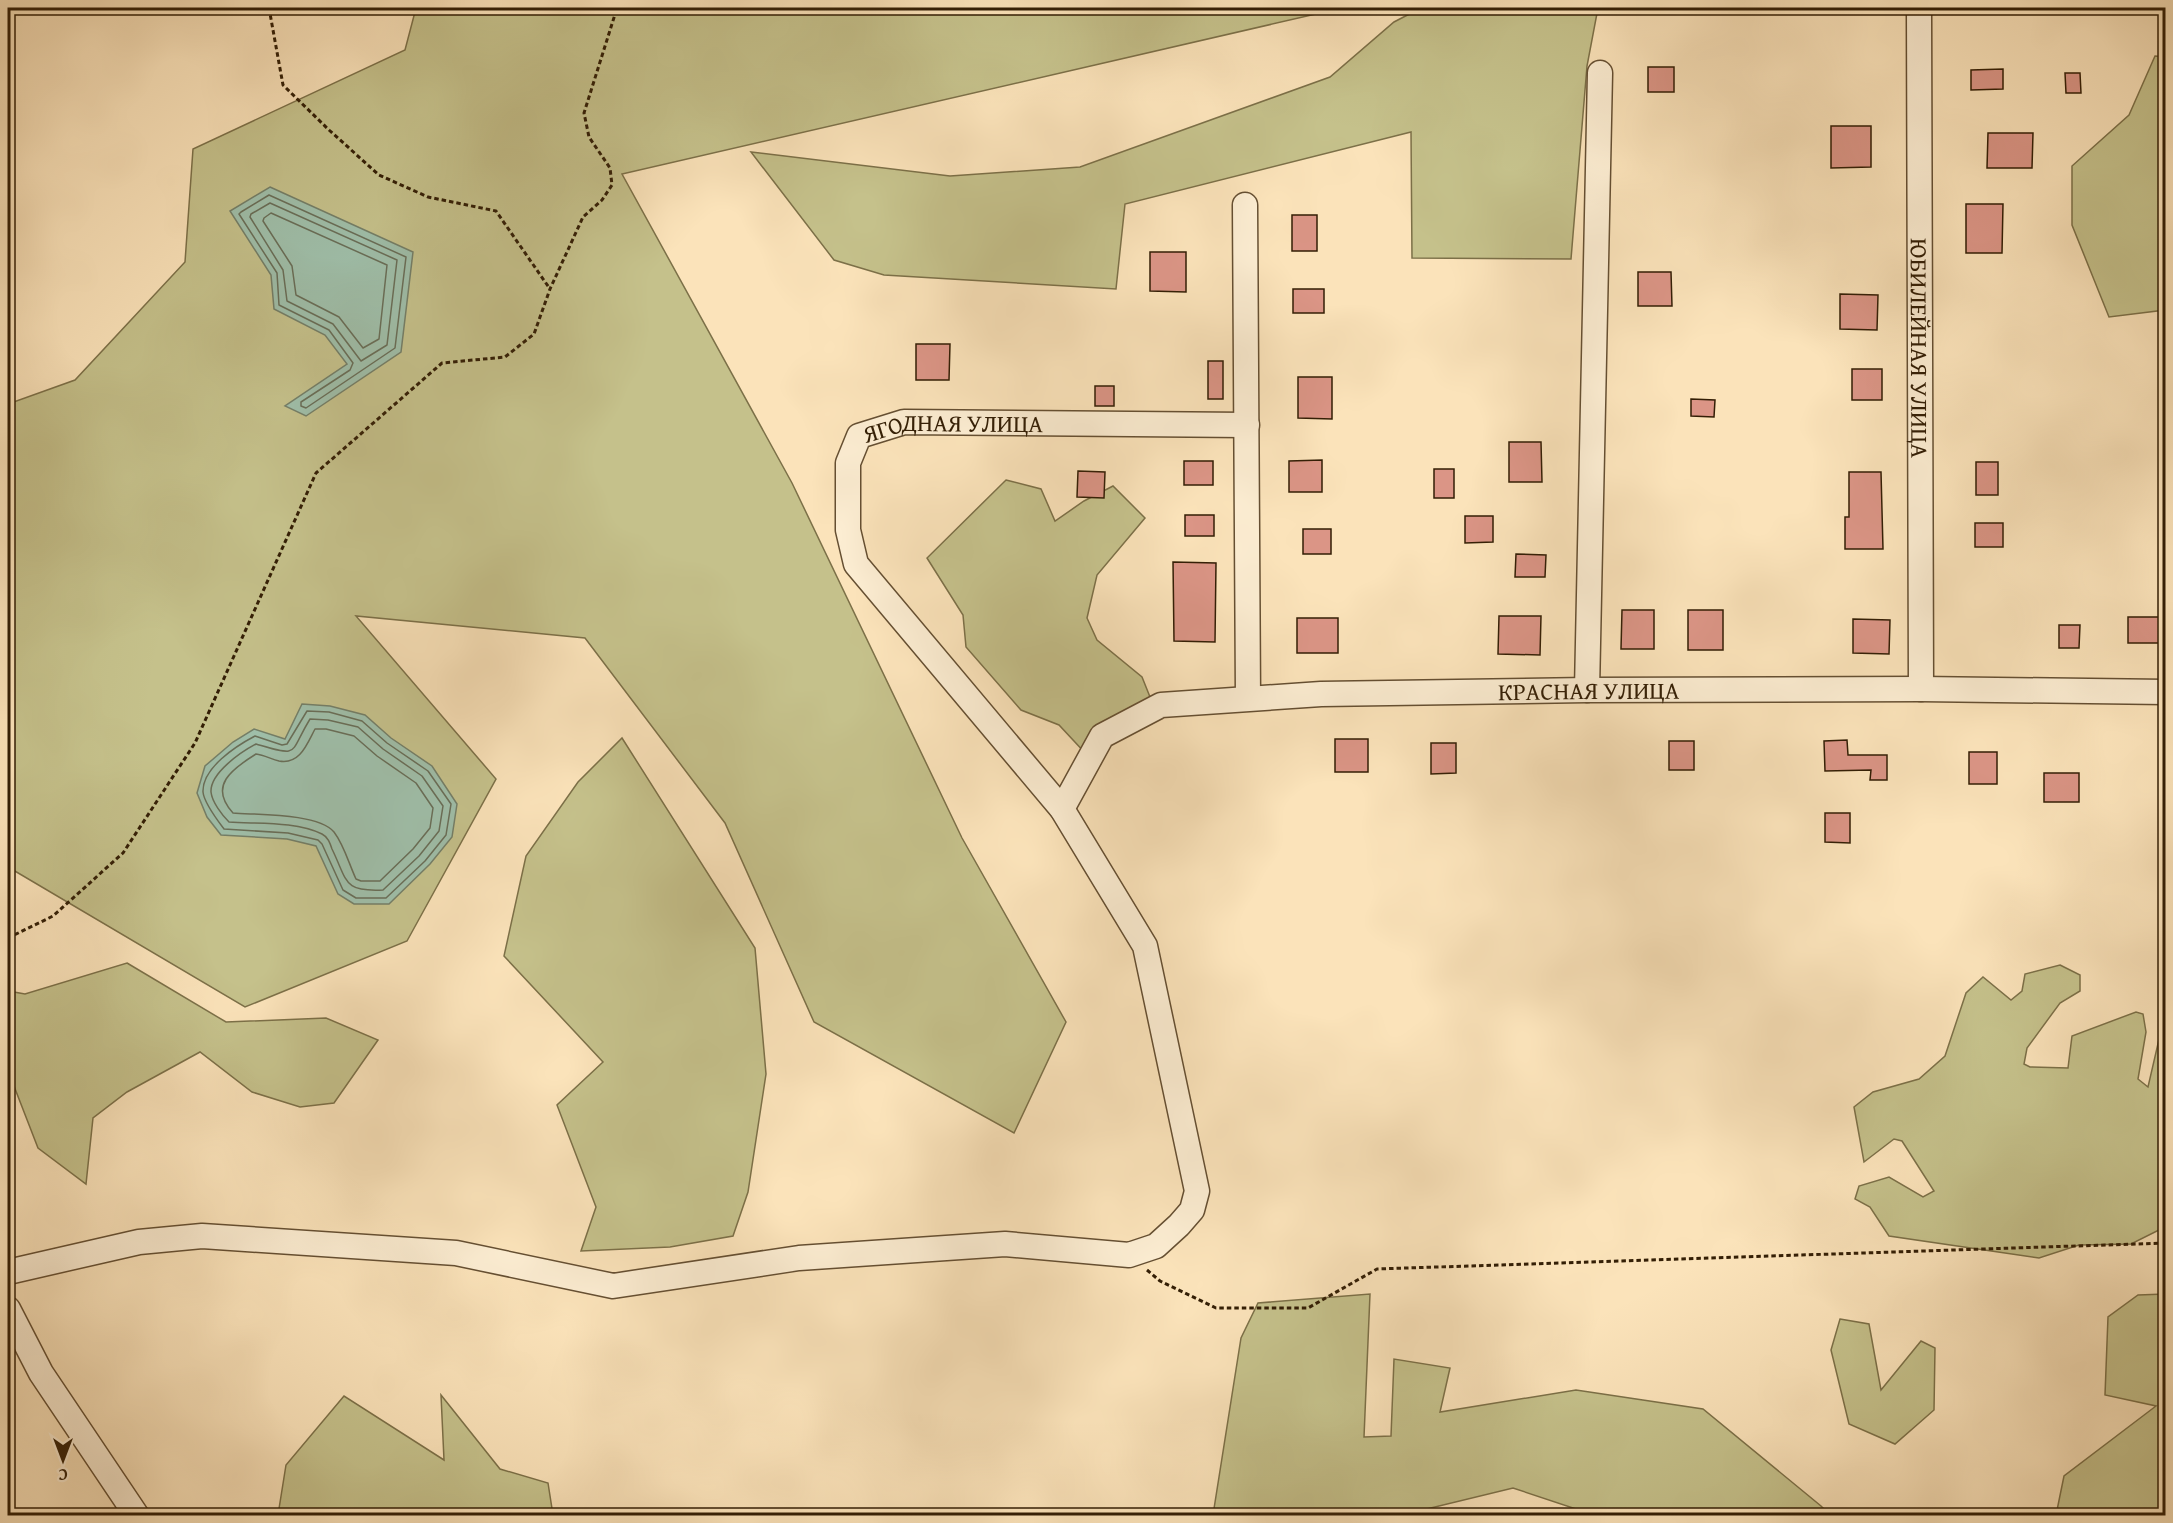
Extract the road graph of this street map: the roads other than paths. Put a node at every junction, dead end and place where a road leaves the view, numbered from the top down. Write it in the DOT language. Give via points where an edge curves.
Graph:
graph roads {
  1 [pos="1919,8"];
  2 [pos="1600,74"];
  3 [pos="1245,205"];
  4 [pos="1247,425"];
  5 [pos="1921,689"];
  6 [pos="1587,690"];
  7 [pos="2166,692"];
  8 [pos="1248,698"];
  9 [pos="1062,809"];
  10 [pos="8,1272"];
  11 [pos="8,1309"];
  12 [pos="137,1515"];
  1 -- 5 [label="street, ЮБИЛЕЙНАЯ УЛИЦА"];
  2 -- 6 [label="street"];
  3 -- 4 [label="street"];
  4 -- 8 [label="street"];
  4 -- 9 [label="street, ЯГОДНАЯ УЛИЦА" via="904,422 859,436 848,463 848,530 856,564"];
  5 -- 6 [label="street, КРАСНАЯ УЛИЦА"];
  5 -- 7 [label="street, КРАСНАЯ УЛИЦА"];
  6 -- 8 [label="street, КРАСНАЯ УЛИЦА"];
  8 -- 9 [label="street, КРАСНАЯ УЛИЦА" via="1161,705 1102,736"];
  9 -- 10 [label="street" via="1145,946 1197,1191 1192,1210 1156,1246 1130,1255 1005,1244 799,1258 613,1286 456,1253 202,1236 140,1242"];
  11 -- 12 [label="street" via="41,1373"];
}
